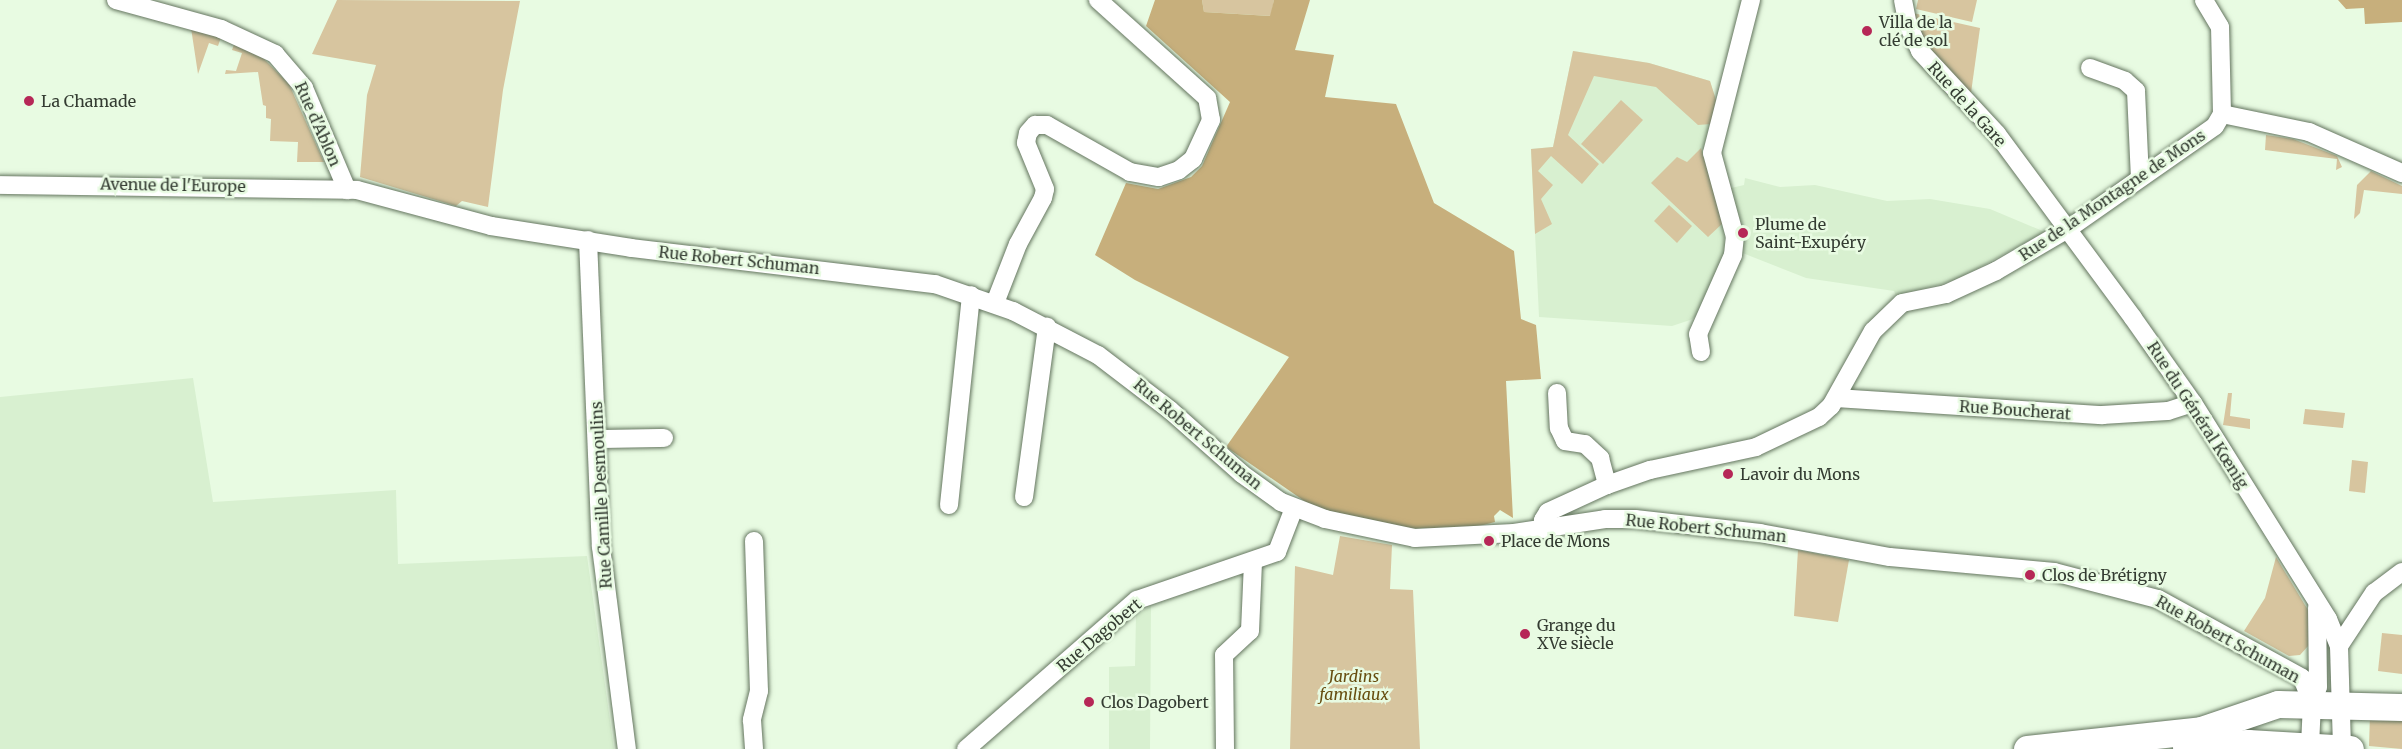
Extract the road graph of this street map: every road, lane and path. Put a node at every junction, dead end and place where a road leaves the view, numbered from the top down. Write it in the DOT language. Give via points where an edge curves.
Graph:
graph roads {
  1 [pos="116,0"];
  2 [pos="1098,0"];
  3 [pos="1752,0"];
  4 [pos="1904,0"];
  5 [pos="2204,0"];
  6 [pos="2090,68"];
  7 [pos="2222,114"];
  8 [pos="2402,173"];
  9 [pos="2140,178"];
  10 [pos="0,185"];
  11 [pos="347,190"];
  12 [pos="2068,229"];
  13 [pos="588,240"];
  14 [pos="971,296"];
  15 [pos="995,303"];
  16 [pos="1047,327"];
  17 [pos="1701,352"];
  18 [pos="1557,393"];
  19 [pos="1836,398"];
  20 [pos="2193,403"];
  21 [pos="664,438"];
  22 [pos="597,439"];
  23 [pos="1607,485"];
  24 [pos="1024,497"];
  25 [pos="949,505"];
  26 [pos="1294,508"];
  27 [pos="1545,529"];
  28 [pos="754,541"];
  29 [pos="1253,561"];
  30 [pos="2402,572"];
  31 [pos="2317,608"];
  32 [pos="2337,639"];
  33 [pos="2319,654"];
  34 [pos="2312,703"];
  35 [pos="2343,705"];
  36 [pos="2402,707"];
  37 [pos="2310,746"];
  38 [pos="627,749"];
  39 [pos="754,749"];
  40 [pos="966,749"];
  41 [pos="1225,749"];
  42 [pos="2027,749"];
  43 [pos="2167,749"];
  44 [pos="2342,749"];
  45 [pos="2350,749"];
  1 -- 11 [label="street, Rue d'Ablon" via="221,29 275,54 304,88"];
  2 -- 15 [label="street" via="1207,98 1211,120 1193,159 1179,170 1159,177 1130,172 1047,125 1035,125 1026,143 1045,189 1043,198 1018,244"];
  3 -- 17 [label="street" via="1712,153 1735,237 1733,255 1698,334"];
  4 -- 12 [label="street, Rue de la Gare" via="1908,25 1920,51 1997,134"];
  5 -- 7 [label="street" via="2220,27"];
  6 -- 9 [label="street" via="2125,81 2136,91"];
  7 -- 8 [label="street" via="2309,132"];
  7 -- 9 [label="street, Rue de la Montagne de Mons" via="2210,130"];
  9 -- 12 [label="street, Rue de la Montagne de Mons"];
  10 -- 11 [label="street, Avenue de l'Europe"];
  11 -- 13 [label="street, Rue Robert Schuman" via="491,226"];
  12 -- 19 [label="street, Rue de la Montagne de Mons" via="1963,288 1902,303 1864,344"];
  12 -- 20 [label="street, Rue du Général Kœnig"];
  13 -- 14 [label="street, Rue Robert Schuman" via="719,259 898,277"];
  13 -- 22 [label="street, Rue Camille Desmoulins"];
  14 -- 15 [label="street, Rue Robert Schuman"];
  14 -- 25 [label="street"];
  15 -- 16 [label="street, Rue Robert Schuman"];
  16 -- 24 [label="street"];
  16 -- 26 [label="street, Rue Robert Schuman" via="1137,382 1242,474"];
  18 -- 23 [label="street" via="1559,428 1565,441 1585,444 1600,458"];
  19 -- 20 [label="street, Rue Boucherat" via="2102,416 2168,411"];
  19 -- 23 [label="street, Rue de la Montagne de Mons" via="1819,417 1773,441 1714,459 1650,470"];
  20 -- 31 [label="street, Rue du Général Kœnig"];
  21 -- 22 [label="street"];
  22 -- 38 [label="street, Rue Camille Desmoulins" via="601,547"];
  23 -- 27 [label="street, Rue de la Montagne de Mons" via="1548,512 1543,520"];
  26 -- 27 [label="street, Rue Robert Schuman" via="1340,524 1415,538"];
  26 -- 29 [label="street, Rue Dagobert" via="1281,548"];
  27 -- 34 [label="street, Rue Robert Schuman" via="1605,519 1635,519 1760,533 1890,558 2062,573 2147,595 2174,607 2302,678"];
  28 -- 39 [label="street" via="759,692 752,720"];
  29 -- 40 [label="street, Rue Dagobert" via="1137,600"];
  29 -- 41 [label="street" via="1250,631 1224,655"];
  30 -- 32 [label="street" via="2374,593"];
  31 -- 32 [label="street, Rue du Général Kœnig"];
  31 -- 33 [label="street, Rue du Général Kœnig"];
  32 -- 33 [label="street"];
  32 -- 35 [label="street"];
  33 -- 34 [label="street, Rue du Général Kœnig" via="2318,687"];
  34 -- 35 [label="main road"];
  34 -- 37 [label="street, Rue du Général Kœnig"];
  34 -- 42 [label="main road" via="2278,704 2201,730"];
  35 -- 36 [label="main road"];
  35 -- 44 [label="street"];
  37 -- 43 [label="main road" via="2248,743"];
  37 -- 44 [label="main road"];
  44 -- 45 [label="main road"];
}
